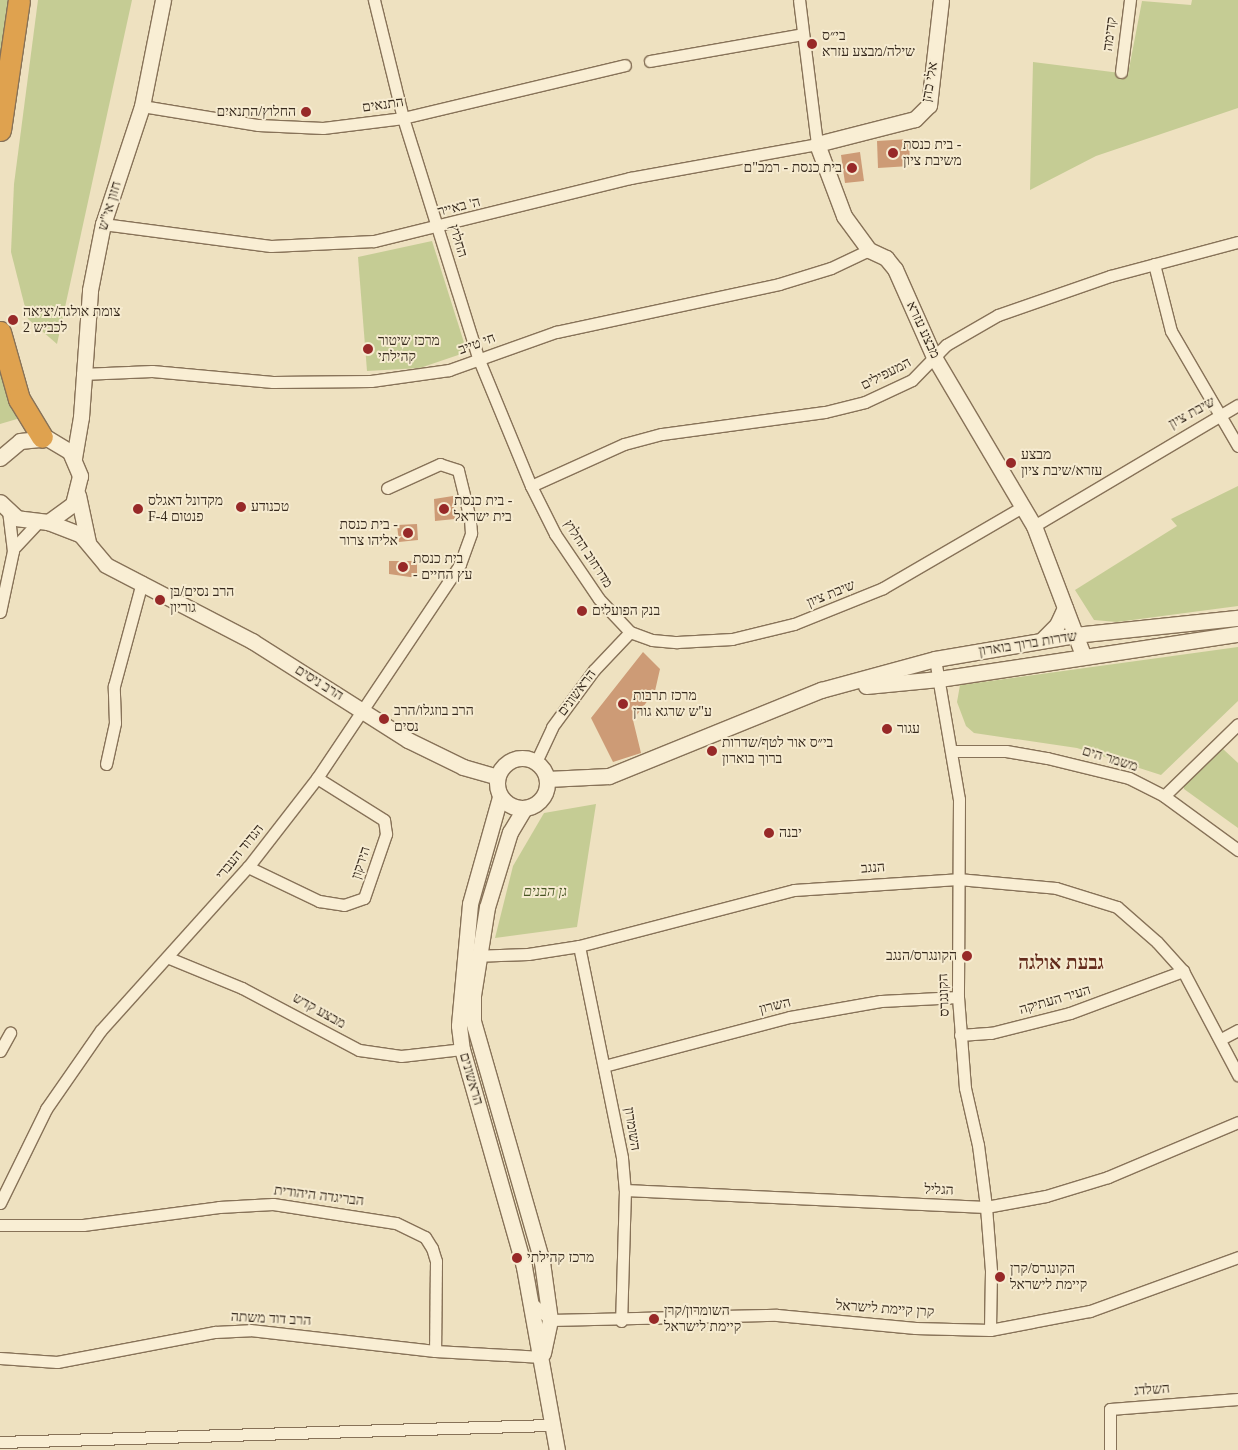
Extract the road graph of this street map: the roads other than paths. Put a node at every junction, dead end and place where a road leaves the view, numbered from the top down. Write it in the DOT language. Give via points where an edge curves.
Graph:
graph roads {
  1 [pos="19,0"];
  2 [pos="163,0"];
  3 [pos="374,0"];
  4 [pos="799,0"];
  5 [pos="941,0"];
  6 [pos="1130,0"];
  7 [pos="803,34"];
  8 [pos="650,61"];
  9 [pos="625,65"];
  10 [pos="1121,72"];
  11 [pos="142,106"];
  12 [pos="403,118"];
  13 [pos="0,130"];
  14 [pos="817,144"];
  15 [pos="103,224"];
  16 [pos="438,227"];
  17 [pos="1238,242"];
  18 [pos="869,250"];
  19 [pos="1154,264"];
  20 [pos="0,332"];
  21 [pos="934,357"];
  22 [pos="479,360"];
  23 [pos="82,374"];
  24 [pos="1238,405"];
  25 [pos="1219,414"];
  26 [pos="81,417"];
  27 [pos="47,439"];
  28 [pos="0,441"];
  29 [pos="20,441"];
  30 [pos="1238,446"];
  31 [pos="0,458"];
  32 [pos="74,458"];
  33 [pos="531,486"];
  34 [pos="387,488"];
  35 [pos="78,495"];
  36 [pos="1024,506"];
  37 [pos="4,507"];
  38 [pos="43,522"];
  39 [pos="1034,526"];
  40 [pos="89,545"];
  41 [pos="13,550"];
  42 [pos="142,582"];
  43 [pos="1065,608"];
  44 [pos="0,612"];
  45 [pos="1238,618"];
  46 [pos="630,632"];
  47 [pos="1238,634"];
  48 [pos="1075,635"];
  49 [pos="1042,640"];
  50 [pos="1083,655"];
  51 [pos="935,660"];
  52 [pos="939,679"];
  53 [pos="821,690"];
  54 [pos="363,710"];
  55 [pos="1238,724"];
  56 [pos="954,751"];
  57 [pos="536,762"];
  58 [pos="106,764"];
  59 [pos="497,777"];
  60 [pos="317,778"];
  61 [pos="581,778"];
  62 [pos="547,779"];
  63 [pos="1164,796"];
  64 [pos="500,797"];
  65 [pos="544,797"];
  66 [pos="524,809"];
  67 [pos="1238,850"];
  68 [pos="248,867"];
  69 [pos="958,879"];
  70 [pos="579,946"];
  71 [pos="472,956"];
  72 [pos="169,958"];
  73 [pos="1183,971"];
  74 [pos="958,996"];
  75 [pos="1238,1030"];
  76 [pos="10,1033"];
  77 [pos="960,1035"];
  78 [pos="1222,1039"];
  79 [pos="462,1049"];
  80 [pos="0,1051"];
  81 [pos="604,1066"];
  82 [pos="1238,1075"];
  83 [pos="1238,1122"];
  84 [pos="625,1190"];
  85 [pos="0,1203"];
  86 [pos="986,1207"];
  87 [pos="0,1225"];
  88 [pos="1238,1257"];
  89 [pos="529,1298"];
  90 [pos="550,1320"];
  91 [pos="621,1321"];
  92 [pos="990,1330"];
  93 [pos="435,1351"];
  94 [pos="542,1356"];
  95 [pos="0,1358"];
  96 [pos="1238,1399"];
  97 [pos="551,1425"];
  98 [pos="0,1442"];
  99 [pos="135,1445"];
  100 [pos="557,1450"];
  101 [pos="1110,1450"];
  1 -- 13 [label="highway"];
  2 -- 11 [label="street, חזון אי\"ש"];
  3 -- 12 [label="street, החלוץ"];
  4 -- 7 [label="street, מבצע עזרא"];
  5 -- 14 [label="street, אלי כהן" via="929,105 915,119"];
  6 -- 10 [label="street, קדימה"];
  7 -- 8 [label="street"];
  7 -- 14 [label="street, מבצע עזרא"];
  9 -- 12 [label="street, התנאים"];
  11 -- 12 [label="street, התנאים" via="258,125 322,128"];
  11 -- 15 [label="street, חזון אי\"ש"];
  12 -- 16 [label="street, החלוץ"];
  14 -- 16 [label="street, ה' באייר" via="630,178"];
  14 -- 18 [label="street, מבצע עזרא" via="844,216"];
  15 -- 16 [label="street, ה' באייר" via="271,246 374,241"];
  15 -- 23 [label="street, חזון אי\"ש" via="90,290"];
  16 -- 22 [label="street, החלוץ"];
  17 -- 19 [label="street, המעפילים"];
  18 -- 21 [label="street, מבצע עזרא" via="886,258 895,268"];
  18 -- 22 [label="street, חי טייב" via="831,268 779,284 556,332"];
  19 -- 21 [label="street, המעפילים" via="998,315 960,334"];
  19 -- 25 [label="street" via="1170,331"];
  20 -- 27 [label="highway" via="19,399"];
  21 -- 33 [label="street, המעפילים" via="912,380 865,402 825,412 662,434 624,444"];
  21 -- 36 [label="street, מבצע עזרא"];
  22 -- 23 [label="street, חי טייב" via="449,370 371,381 273,382 152,371"];
  22 -- 33 [label="street, החלוץ"];
  23 -- 26 [label="street, חזון אי\"ש"];
  24 -- 25 [label="street, שיבת ציון"];
  25 -- 30 [label="street"];
  25 -- 39 [label="street, שיבת ציון"];
  26 -- 27 [label="street" via="72,432"];
  26 -- 32 [label="street, חזון אי\"ש"];
  27 -- 29 [label="street"];
  27 -- 32 [label="street"];
  28 -- 29 [label="street"];
  29 -- 31 [label="street"];
  32 -- 35 [label="street, הרב ניסים" via="80,476"];
  33 -- 46 [label="street, מדרחוב החלוץ" via="576,566 599,599"];
  34 -- 54 [label="street, הגדוד העברי" via="424,468 451,465 458,470 471,533 460,564"];
  35 -- 38 [label="street" via="66,512"];
  35 -- 40 [label="street, הרב ניסים"];
  36 -- 39 [label="street, מבצע עזרא"];
  36 -- 46 [label="street, שיבת ציון" via="883,588 794,624 732,639 652,640"];
  37 -- 38 [label="street, הרב ניסים"];
  37 -- 41 [label="street"];
  38 -- 40 [label="street, הרב ניסים" via="70,528"];
  38 -- 41 [label="street"];
  39 -- 43 [label="street, מבצע עזרא"];
  40 -- 42 [label="street, הרב ניסים" via="106,565"];
  41 -- 44 [label="street"];
  42 -- 54 [label="street, הרב ניסים" via="252,641"];
  42 -- 58 [label="street" via="114,686 115,723"];
  43 -- 48 [label="street, מבצע עזרא"];
  43 -- 49 [label="street" via="1057,625"];
  45 -- 48 [label="street, שדרות ברוך בוארון"];
  46 -- 57 [label="street, הראשונים" via="594,670 557,720"];
  47 -- 50 [label="street, שדרות ברוך בוארון"];
  48 -- 49 [label="street, שדרות ברוך בוארון"];
  48 -- 50 [label="street, מבצע עזרא"];
  49 -- 51 [label="street, שדרות ברוך בוארון"];
  50 -- 52 [label="street, שדרות ברוך בוארון"];
  51 -- 52 [label="street, הקונגרס"];
  51 -- 53 [label="street, שדרות ברוך בוארון"];
  52 -- 53 [label="street, שדרות ברוך בוארון"];
  52 -- 56 [label="street, הקונגרס"];
  53 -- 61 [label="street, שדרות ברוך בוארון" via="609,776"];
  54 -- 59 [label="street, הרב ניסים" via="436,755"];
  54 -- 60 [label="street, הגדוד העברי"];
  55 -- 63 [label="street"];
  56 -- 63 [label="street, משמר הים" via="1006,752 1047,758 1129,778"];
  56 -- 69 [label="street, הקונגרס" via="962,832"];
  57 -- 59 [label="street" via="523,758 510,761"];
  57 -- 62 [label="street"];
  59 -- 64 [label="street"];
  60 -- 68 [label="street, הגדוד העברי"];
  60 -- 68 [label="street, הירקון" via="384,820 386,834 364,898 344,905 319,901"];
  61 -- 62 [label="street, שדרות ברוך בוארון"];
  61 -- 65 [label="street, שדרות ברוך בוארון"];
  62 -- 65 [label="street"];
  63 -- 67 [label="street, משמר הים"];
  64 -- 66 [label="street" via="515,808"];
  64 -- 71 [label="street, הראשונים" via="470,904"];
  65 -- 66 [label="street"];
  66 -- 71 [label="street, הראשונים" via="504,851"];
  68 -- 72 [label="street, הגדוד העברי"];
  69 -- 70 [label="street, הנגב" via="794,890"];
  69 -- 73 [label="street, הנגב" via="1056,888 1117,907"];
  69 -- 74 [label="street, הקונגרס"];
  70 -- 71 [label="street, הנגב" via="528,954"];
  70 -- 81 [label="street, השומרון"];
  71 -- 79 [label="street, הראשונים" via="459,1026"];
  71 -- 90 [label="street, הראשונים" via="477,1041 542,1262"];
  72 -- 79 [label="street, מבצע קדש" via="249,992 359,1050 401,1056"];
  72 -- 85 [label="street, הגדוד העברי" via="101,1030 46,1109"];
  73 -- 77 [label="street, העיר העתיקה" via="1070,1013 991,1033"];
  73 -- 78 [label="street, הנגב"];
  74 -- 77 [label="street, הקונגרס"];
  74 -- 81 [label="street, השרון" via="880,1001 790,1017"];
  75 -- 78 [label="street"];
  76 -- 80 [label="street"];
  77 -- 86 [label="street, הקונגרס" via="965,1088 978,1145"];
  78 -- 82 [label="street, הנגב"];
  79 -- 89 [label="street, הראשונים" via="512,1218"];
  81 -- 84 [label="street, השומרון" via="618,1131"];
  83 -- 86 [label="street, הגליל" via="1108,1177 1046,1196"];
  84 -- 86 [label="street, הגליל"];
  84 -- 91 [label="street, השומרון"];
  86 -- 92 [label="street, הקונגרס" via="991,1271"];
  87 -- 93 [label="street, הבריגדה היהודית" via="83,1225 219,1207 273,1204 396,1223 425,1237 436,1261"];
  88 -- 92 [label="street, קרן קיימת לישראל" via="1090,1311"];
  89 -- 90 [label="street"];
  89 -- 94 [label="street, הראשונים"];
  90 -- 91 [label="street, קרן קיימת לישראל"];
  90 -- 94 [label="street, הראשונים"];
  91 -- 92 [label="street, קרן קיימת לישראל" via="777,1315 915,1328"];
  93 -- 94 [label="street, הרב דוד משתה"];
  93 -- 95 [label="street, הרב דוד משתה" via="250,1330 215,1332 57,1362"];
  94 -- 97 [label="street, הראשונים"];
  96 -- 101 [label="street, השלדג" via="1110,1409"];
  97 -- 99 [label="street"];
  97 -- 100 [label="street, הראשונים"];
  98 -- 99 [label="street"];
}
